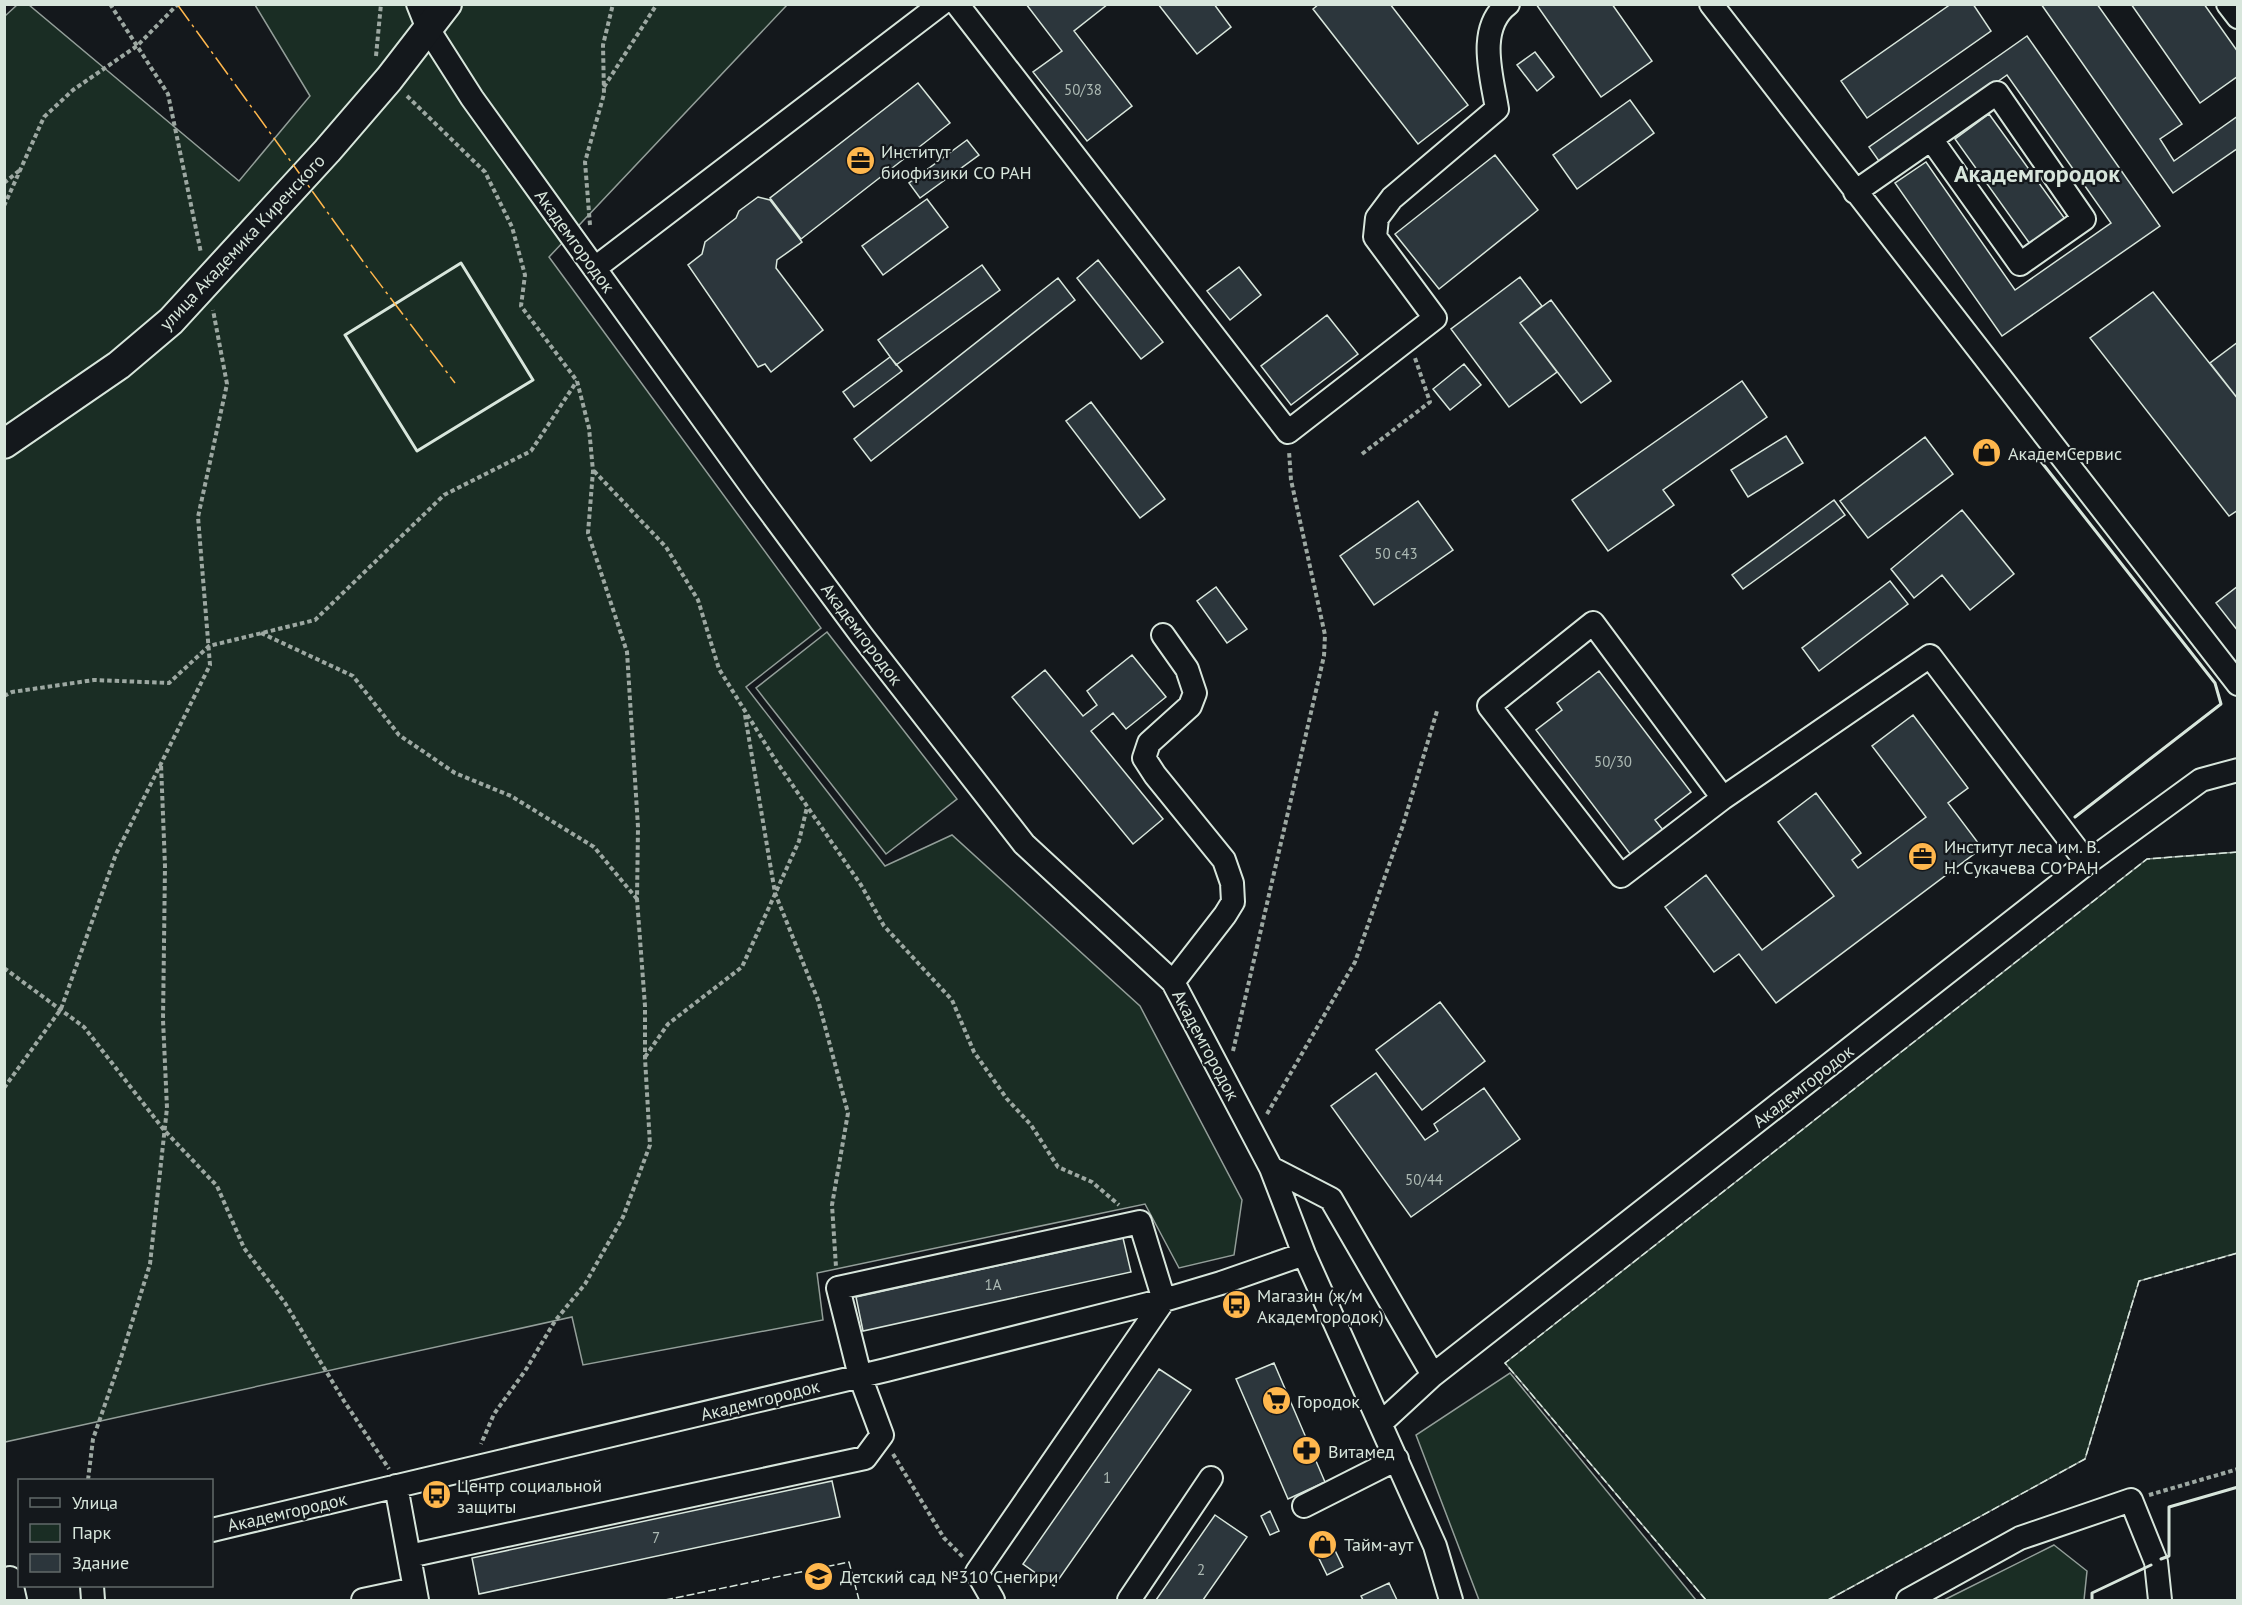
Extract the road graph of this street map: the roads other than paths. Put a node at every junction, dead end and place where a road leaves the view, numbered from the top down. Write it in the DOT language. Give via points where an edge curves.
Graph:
graph roads {
  1 [pos="447,4"];
  2 [pos="941,4"];
  3 [pos="957,4"];
  4 [pos="1508,4"];
  5 [pos="1711,4"];
  6 [pos="2228,4"];
  7 [pos="423,17"];
  8 [pos="2238,17"];
  9 [pos="1931,139"];
  10 [pos="1855,192"];
  11 [pos="595,268"];
  12 [pos="4,444"];
  13 [pos="1163,635"];
  14 [pos="2238,684"];
  15 [pos="2238,770"];
  16 [pos="1723,798"];
  17 [pos="2087,863"];
  18 [pos="1173,982"];
  19 [pos="1271,1168"];
  20 [pos="1304,1254"];
  21 [pos="1164,1299"];
  22 [pos="1434,1375"];
  23 [pos="860,1376"];
  24 [pos="1381,1423"];
  25 [pos="1397,1459"];
  26 [pos="1211,1478"];
  27 [pos="396,1486"];
  28 [pos="1304,1506"];
  29 [pos="213,1530"];
  30 [pos="409,1556"];
  31 [pos="11,1577"];
  32 [pos="416,1595"];
  33 [pos="15,1600"];
  34 [pos="363,1600"];
  35 [pos="993,1600"];
  36 [pos="1129,1600"];
  37 [pos="1451,1600"];
  38 [pos="1908,1600"];
  39 [pos="2160,1600"];
  1 -- 7 [label="main road, улица Академика Киренского"];
  2 -- 11 [label="street"];
  3 -- 4 [label="street" via="1288,432 1435,318 1375,237 1377,218 1392,198 1497,109 1488,47 1491,28"];
  5 -- 10 [label="street"];
  6 -- 8 [label="street"];
  7 -- 11 [label="street, Академгородок" via="472,98"];
  7 -- 12 [label="main road, улица Академика Киренского" via="389,79 171,321 119,364"];
  9 -- 9 [label="street" via="1997,93 2084,219 2020,264"];
  9 -- 10 [label="street"];
  10 -- 14 [label="street"];
  11 -- 18 [label="street, Академгородок" via="848,617 1024,844"];
  13 -- 18 [label="street" via="1187,669 1194,693 1190,706 1149,743 1144,758 1224,860 1232,883 1233,902"];
  15 -- 17 [label="street, Академгородок" via="2200,780"];
  16 -- 16 [label="street" via="1621,876 1489,706 1593,623"];
  16 -- 17 [label="street" via="1930,656"];
  17 -- 22 [label="street, Академгородок"];
  18 -- 19 [label="street, Академгородок"];
  19 -- 20 [label="street, Академгородок"];
  19 -- 22 [label="street" via="1330,1199"];
  20 -- 21 [label="street, Академгородок"];
  20 -- 24 [label="street, Академгородок"];
  21 -- 23 [label="street, Академгородок"];
  21 -- 23 [label="street" via="1140,1222 838,1287"];
  21 -- 35 [label="street" via="977,1572"];
  22 -- 24 [label="street, Академгородок"];
  23 -- 27 [label="street, Академгородок"];
  23 -- 30 [label="street" via="882,1435 866,1458"];
  24 -- 25 [label="street, Академгородок"];
  25 -- 28 [label="street"];
  25 -- 37 [label="street, Академгородок" via="1435,1546"];
  26 -- 36 [label="street"];
  27 -- 29 [label="street, Академгородок"];
  27 -- 30 [label="street"];
  30 -- 32 [label="street"];
  31 -- 33 [label="street"];
  32 -- 34 [label="street"];
  38 -- 39 [label="street" via="2020,1538 2131,1500 2156,1562"];
}
